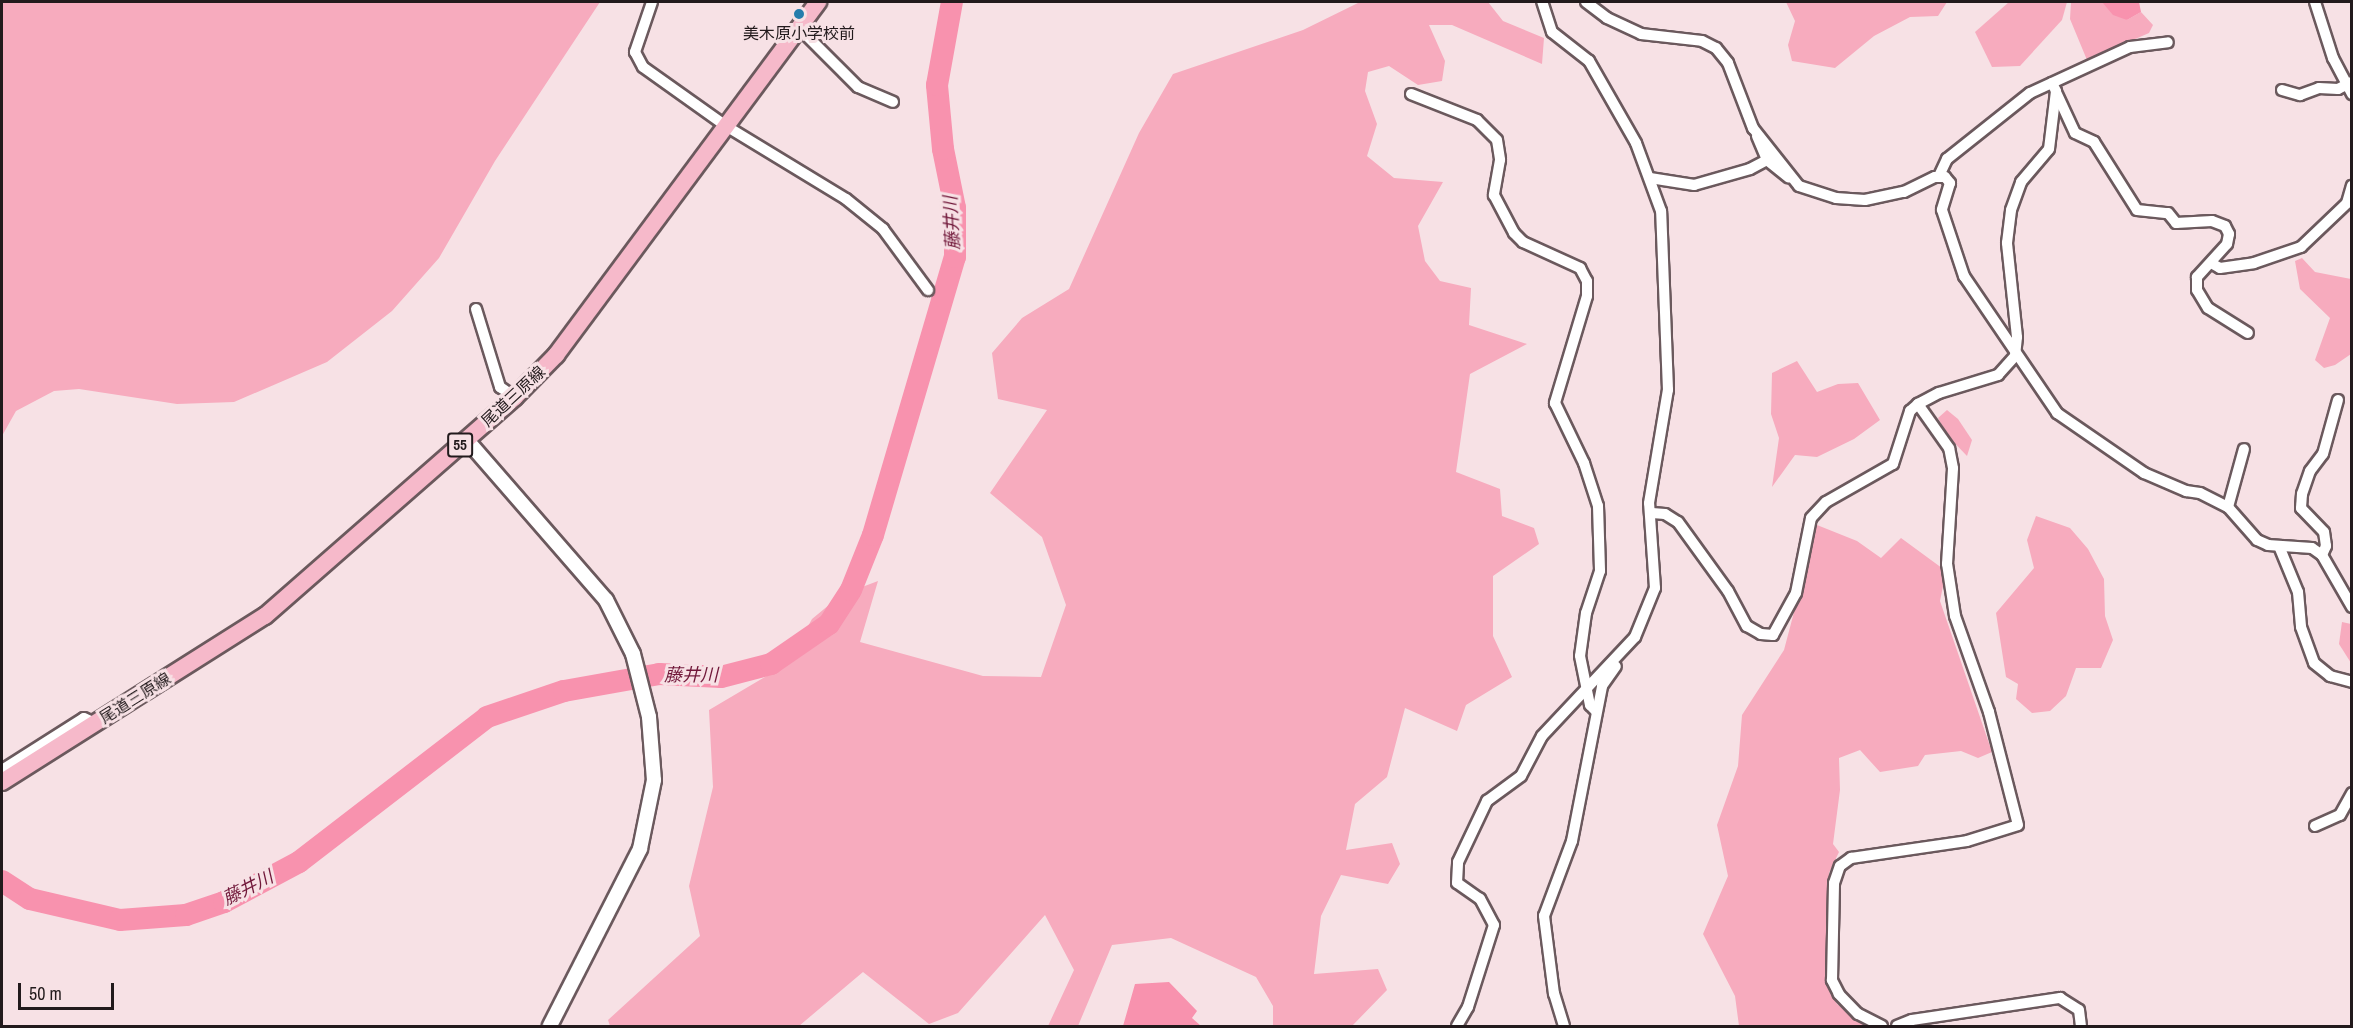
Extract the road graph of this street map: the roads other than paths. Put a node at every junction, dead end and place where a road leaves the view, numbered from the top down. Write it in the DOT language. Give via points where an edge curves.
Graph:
graph roads {
  1 [pos="652,2"];
  2 [pos="818,2"];
  3 [pos="1542,2"];
  4 [pos="1586,2"];
  5 [pos="2315,2"];
  6 [pos="798,27"];
  7 [pos="2168,42"];
  8 [pos="2054,87"];
  9 [pos="2350,87"];
  10 [pos="2282,90"];
  11 [pos="1410,94"];
  12 [pos="893,102"];
  13 [pos="726,126"];
  14 [pos="1753,128"];
  15 [pos="1767,160"];
  16 [pos="1939,176"];
  17 [pos="1650,178"];
  18 [pos="1799,186"];
  19 [pos="2352,186"];
  20 [pos="2211,263"];
  21 [pos="927,290"];
  22 [pos="476,309"];
  23 [pos="2248,333"];
  24 [pos="2015,356"];
  25 [pos="515,397"];
  26 [pos="2338,400"];
  27 [pos="1918,404"];
  28 [pos="466,439"];
  29 [pos="2244,449"];
  30 [pos="2228,507"];
  31 [pos="1652,513"];
  32 [pos="2278,546"];
  33 [pos="2322,555"];
  34 [pos="2352,607"];
  35 [pos="1617,658"];
  36 [pos="2352,682"];
  37 [pos="1586,690"];
  38 [pos="1596,711"];
  39 [pos="95,723"];
  40 [pos="2,770"];
  41 [pos="2,782"];
  42 [pos="2352,793"];
  43 [pos="2315,826"];
  44 [pos="550,1026"];
  45 [pos="1457,1026"];
  46 [pos="1564,1026"];
  47 [pos="1882,1026"];
  48 [pos="1896,1026"];
  49 [pos="2081,1026"];
  1 -- 13 [label="street" via="634,52 643,67"];
  2 -- 6 [label="main road, 尾道三原線 / 55"];
  3 -- 17 [label="street" via="1552,32 1588,61 1636,143"];
  4 -- 14 [label="street" via="1607,18 1641,34 1702,41 1716,48 1728,63"];
  5 -- 9 [label="street" via="2333,58"];
  6 -- 12 [label="street" via="858,87"];
  6 -- 13 [label="main road, 尾道三原線 / 55"];
  7 -- 8 [label="street" via="2130,47"];
  8 -- 16 [label="street" via="1993,119 1947,159"];
  8 -- 20 [label="street" via="2075,133 2094,141 2137,210 2168,213 2176,223 2212,221 2225,226 2229,234 2227,244"];
  8 -- 24 [label="street" via="2049,149 2021,182 2011,210 2007,243 2017,337"];
  9 -- 10 [label="street" via="2300,95"];
  11 -- 37 [label="street" via="1477,120 1497,140 1500,160 1494,195 1514,233 1523,243 1580,268 1587,281 1587,296 1555,403 1584,463 1598,506 1600,571 1586,613 1580,656"];
  13 -- 21 [label="street" via="788,160 874,221"];
  13 -- 25 [label="main road, 尾道三原線 / 55" via="556,355"];
  14 -- 15 [label="street"];
  14 -- 18 [label="street"];
  15 -- 17 [label="street" via="1695,185"];
  15 -- 18 [label="street"];
  16 -- 18 [label="street" via="1904,192 1865,200 1836,198"];
  16 -- 24 [label="street" via="1950,183 1942,210 1964,276 1998,323"];
  17 -- 31 [label="street" via="1661,211 1665,244 1668,390 1649,503"];
  19 -- 20 [label="street" via="2347,203 2301,247 2254,263 2220,268"];
  20 -- 23 [label="street" via="2197,277 2197,290 2208,308"];
  22 -- 25 [label="street" via="500,387"];
  24 -- 27 [label="street" via="1998,375 1938,393"];
  24 -- 30 [label="street" via="2057,413 2099,444 2144,473 2186,491 2200,492"];
  25 -- 28 [label="main road, 尾道三原線 / 55"];
  26 -- 33 [label="street" via="2323,454 2310,471 2302,494 2301,508 2324,532 2326,546"];
  27 -- 31 [label="street" via="1910,411 1893,464 1826,502 1811,518 1796,593 1773,635 1746,626 1728,591 1678,522 1665,514"];
  27 -- 47 [label="street" via="1949,448 1953,468 1947,564 1955,616 1989,712 2018,825 1967,841 1851,858 1840,866 1834,883 1833,980 1839,994 1858,1014"];
  28 -- 39 [label="main road, 尾道三原線 / 55" via="265,616"];
  28 -- 44 [label="street" via="606,600 633,654 649,717 654,780 640,849"];
  29 -- 30 [label="street"];
  30 -- 32 [label="street" via="2257,540"];
  31 -- 35 [label="street" via="1655,588 1635,637"];
  32 -- 33 [label="street" via="2312,548"];
  32 -- 36 [label="street" via="2298,592 2301,627 2314,663 2330,676"];
  33 -- 34 [label="street"];
  35 -- 37 [label="street"];
  35 -- 38 [label="street" via="1619,662 1602,686"];
  37 -- 38 [label="street"];
  37 -- 45 [label="street" via="1542,736 1521,776 1487,801 1458,862 1457,883 1479,899 1494,925 1468,1007"];
  38 -- 46 [label="street" via="1572,841 1544,916 1554,994"];
  39 -- 40 [label="street" via="84,718"];
  39 -- 41 [label="main road, 尾道三原線 / 55"];
  42 -- 43 [label="street" via="2340,815"];
  48 -- 49 [label="street" via="1912,1020 2060,998 2079,1010"];
}
